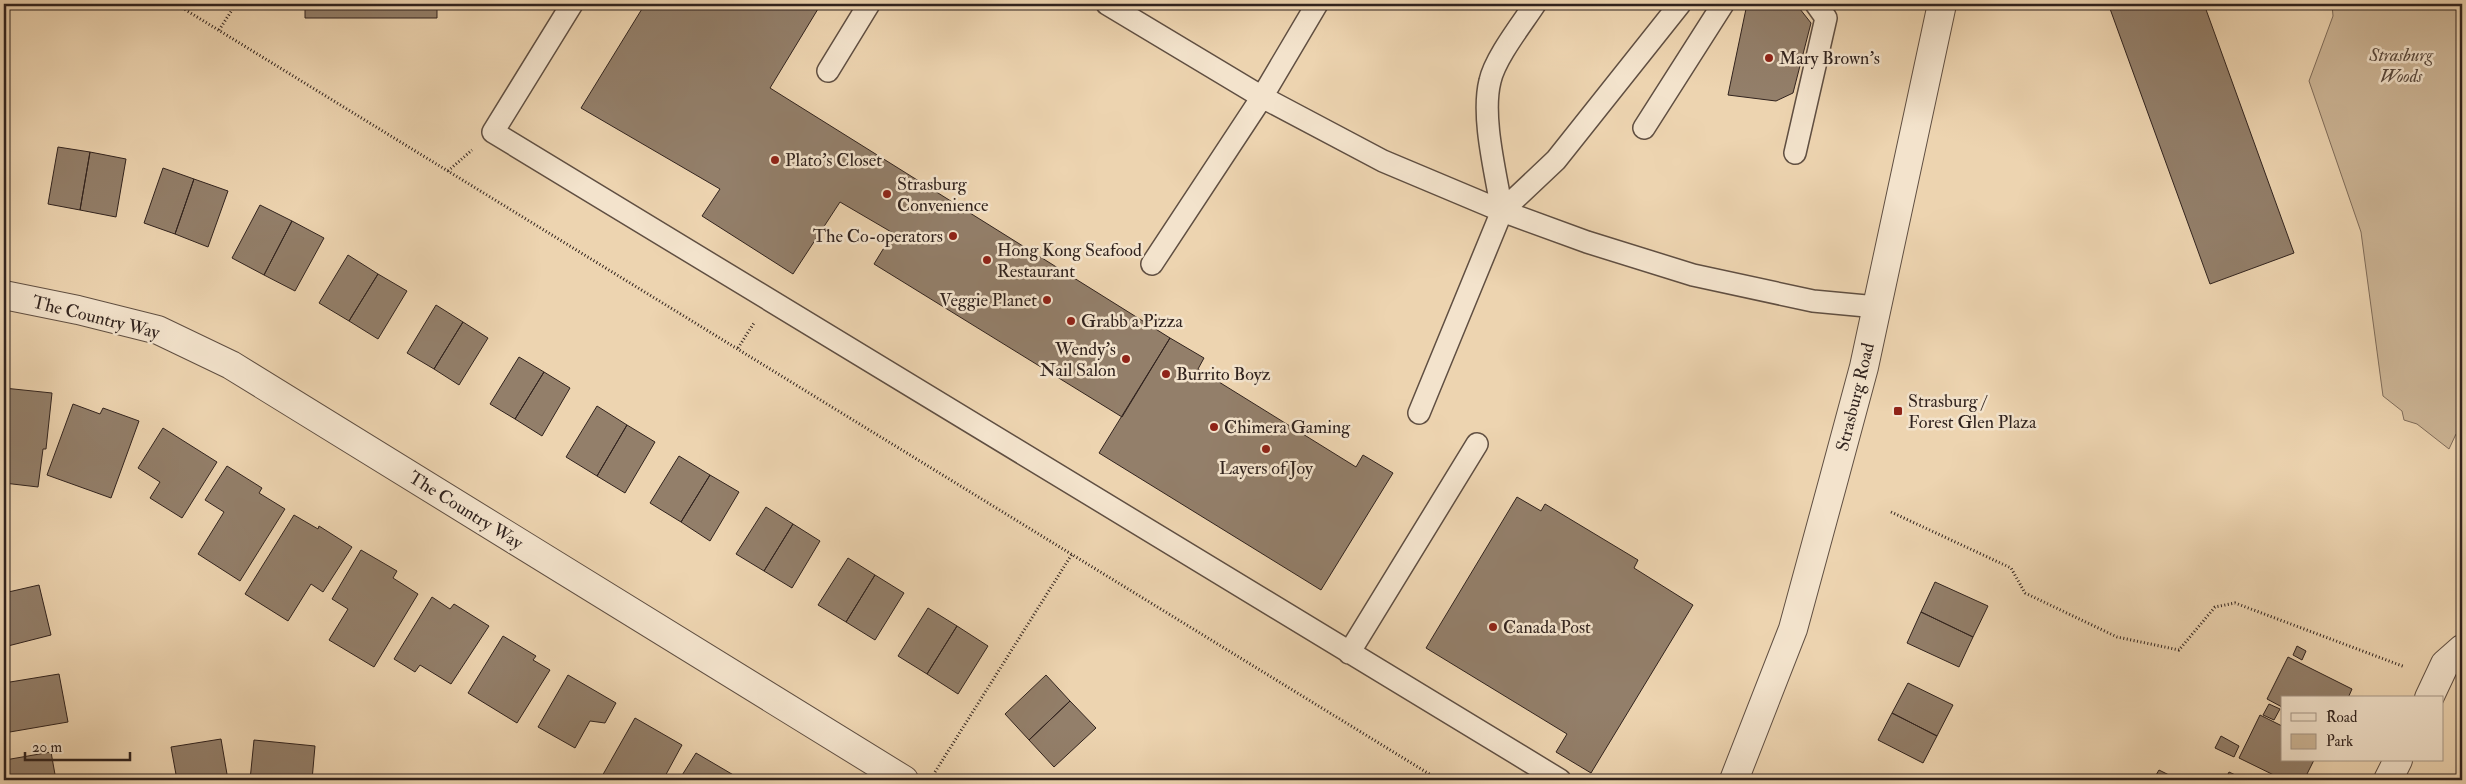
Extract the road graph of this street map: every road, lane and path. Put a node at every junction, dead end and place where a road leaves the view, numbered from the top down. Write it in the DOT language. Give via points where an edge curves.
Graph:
graph roads {
  1 [pos="176,4"];
  2 [pos="236,4"];
  3 [pos="572,4"];
  4 [pos="869,4"];
  5 [pos="1106,4"];
  6 [pos="1317,4"];
  7 [pos="1535,4"];
  8 [pos="1680,4"];
  9 [pos="1723,4"];
  10 [pos="1816,4"];
  11 [pos="1942,4"];
  12 [pos="219,30"];
  13 [pos="828,71"];
  14 [pos="1262,97"];
  15 [pos="1644,128"];
  16 [pos="1795,153"];
  17 [pos="1502,211"];
  18 [pos="1152,264"];
  19 [pos="4,296"];
  20 [pos="1877,307"];
  21 [pos="1419,413"];
  22 [pos="1477,444"];
  23 [pos="1891,512"];
  24 [pos="1072,554"];
  25 [pos="2462,648"];
  26 [pos="1349,653"];
  27 [pos="2405,667"];
  28 [pos="2429,696"];
  29 [pos="2397,762"];
  30 [pos="904,780"];
  31 [pos="930,780"];
  32 [pos="1439,780"];
  33 [pos="1560,780"];
  34 [pos="1734,780"];
  35 [pos="2388,780"];
  1 -- 12 [label="path"];
  2 -- 12 [label="path"];
  3 -- 26 [label="lane" via="493,132"];
  4 -- 13 [label="lane"];
  5 -- 14 [label="lane"];
  6 -- 14 [label="lane"];
  7 -- 17 [label="lane" via="1508,44 1490,79 1486,106"];
  8 -- 17 [label="lane" via="1556,160"];
  9 -- 15 [label="lane"];
  10 -- 16 [label="lane" via="1826,18"];
  11 -- 20 [label="street, Strasburg Road"];
  12 -- 24 [label="path"];
  14 -- 17 [label="lane" via="1383,162"];
  14 -- 18 [label="lane"];
  17 -- 20 [label="lane" via="1693,275 1813,301"];
  17 -- 21 [label="lane"];
  19 -- 30 [label="street, The Country Way" via="158,330 231,365"];
  20 -- 34 [label="street, Strasburg Road" via="1864,367 1793,628"];
  22 -- 26 [label="lane"];
  23 -- 27 [label="path" via="2011,568 2025,593 2117,637 2179,650 2215,607 2235,603"];
  24 -- 31 [label="path"];
  24 -- 32 [label="path"];
  25 -- 28 [label="street" via="2445,664"];
  26 -- 33 [label="lane"];
  29 -- 35 [label="street"];
}
